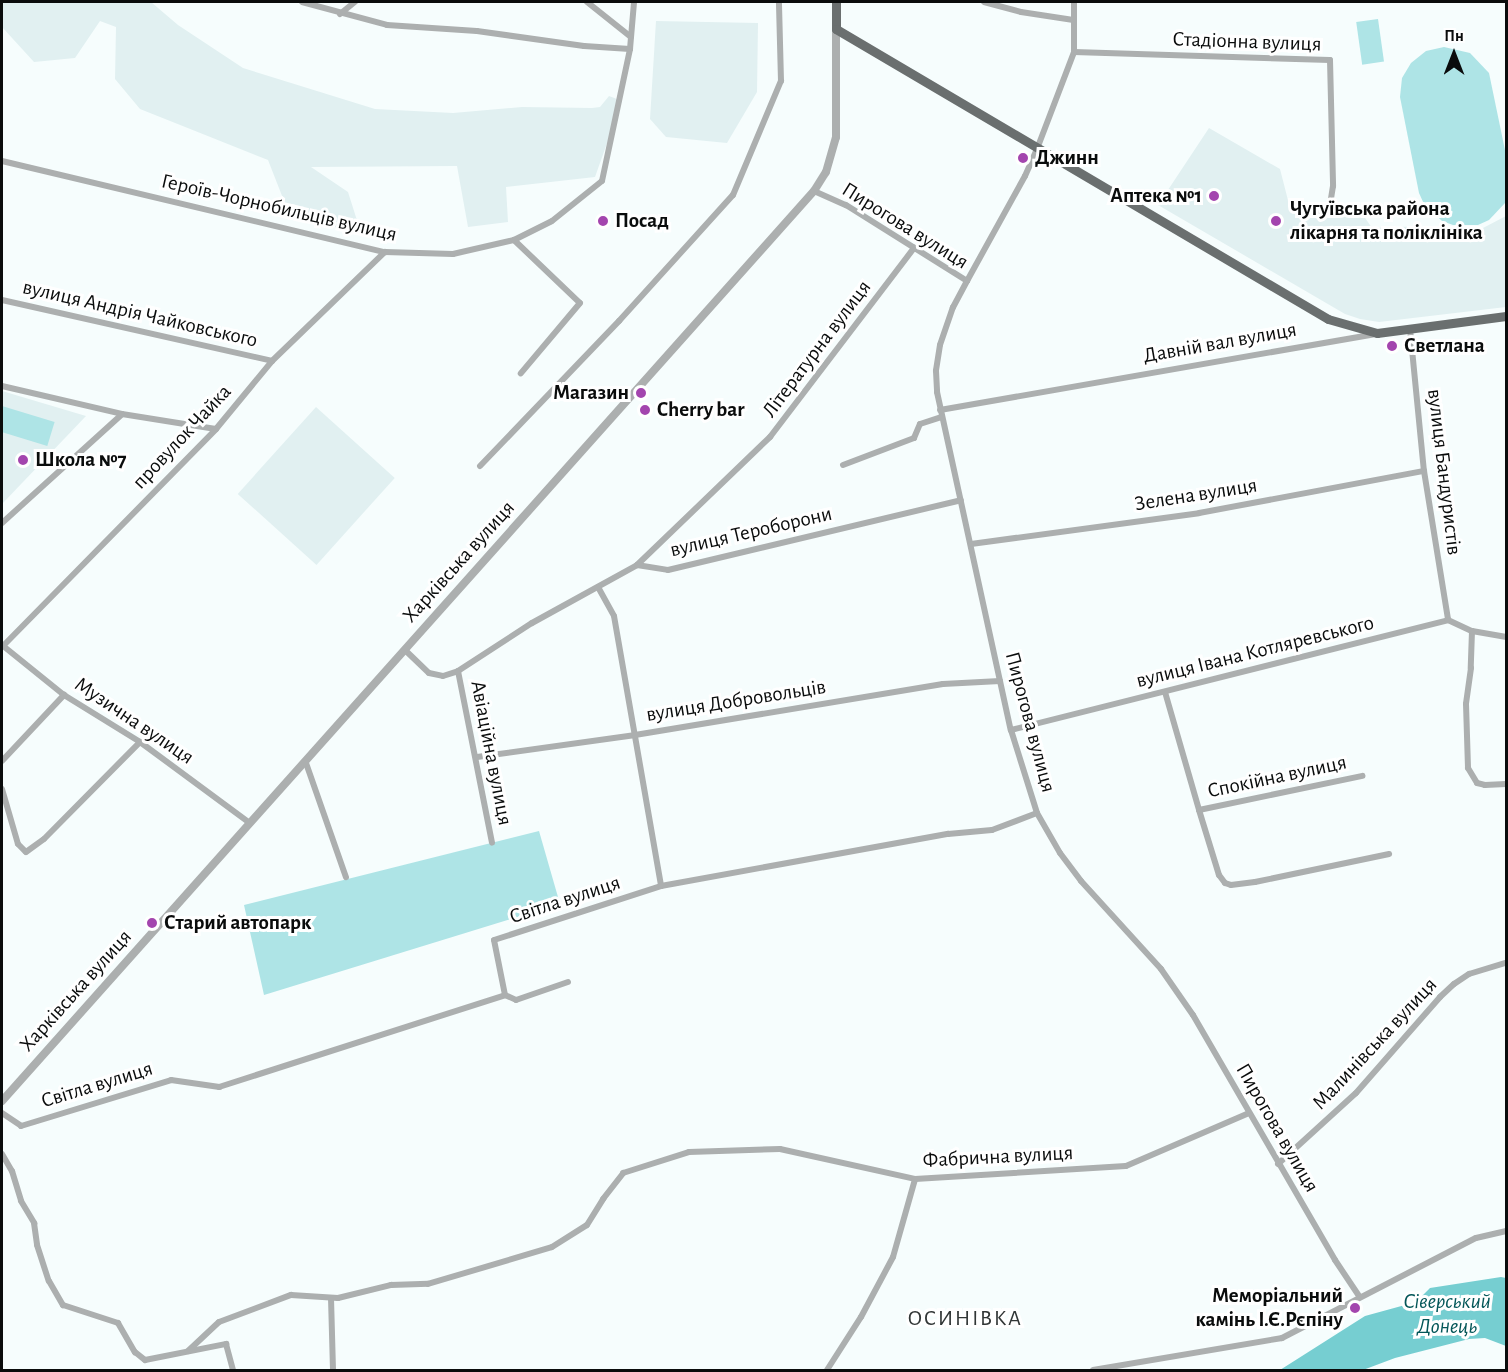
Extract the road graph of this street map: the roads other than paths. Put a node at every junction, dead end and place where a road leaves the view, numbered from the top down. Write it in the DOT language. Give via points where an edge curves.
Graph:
graph roads {
  1 [pos="302,2"];
  2 [pos="355,2"];
  3 [pos="587,2"];
  4 [pos="634,2"];
  5 [pos="779,2"];
  6 [pos="836,2"];
  7 [pos="984,2"];
  8 [pos="1074,2"];
  9 [pos="340,14"];
  10 [pos="1073,20"];
  11 [pos="836,29"];
  12 [pos="631,37"];
  13 [pos="630,49"];
  14 [pos="1074,52"];
  15 [pos="1037,149"];
  16 [pos="2,161"];
  17 [pos="814,191"];
  18 [pos="1314,212"];
  19 [pos="514,240"];
  20 [pos="915,248"];
  21 [pos="385,252"];
  22 [pos="967,280"];
  23 [pos="2,300"];
  24 [pos="1506,316"];
  25 [pos="1410,329"];
  26 [pos="1377,333"];
  27 [pos="272,361"];
  28 [pos="521,373"];
  29 [pos="2,386"];
  30 [pos="122,414"];
  31 [pos="941,414"];
  32 [pos="216,429"];
  33 [pos="843,465"];
  34 [pos="480,466"];
  35 [pos="1424,471"];
  36 [pos="961,500"];
  37 [pos="2,524"];
  38 [pos="971,544"];
  39 [pos="637,565"];
  40 [pos="598,587"];
  41 [pos="1448,620"];
  42 [pos="1472,632"];
  43 [pos="1506,637"];
  44 [pos="2,645"];
  45 [pos="405,650"];
  46 [pos="458,671"];
  47 [pos="1000,681"];
  48 [pos="1165,692"];
  49 [pos="64,695"];
  50 [pos="1011,730"];
  51 [pos="634,735"];
  52 [pos="140,742"];
  53 [pos="477,757"];
  54 [pos="2,761"];
  55 [pos="306,763"];
  56 [pos="1362,776"];
  57 [pos="1506,784"];
  58 [pos="2,789"];
  59 [pos="1199,810"];
  60 [pos="1037,813"];
  61 [pos="250,823"];
  62 [pos="492,843"];
  63 [pos="1389,854"];
  64 [pos="346,878"];
  65 [pos="661,886"];
  66 [pos="1506,963"];
  67 [pos="568,982"];
  68 [pos="506,995"];
  69 [pos="2,1098"];
  70 [pos="1249,1113"];
  71 [pos="3,1117"];
  72 [pos="2,1154"];
  73 [pos="1278,1164"];
  74 [pos="915,1179"];
  75 [pos="1506,1231"];
  76 [pos="1359,1296"];
  77 [pos="331,1298"];
  78 [pos="188,1351"];
  79 [pos="1134,1367"];
  80 [pos="233,1371"];
  81 [pos="333,1371"];
  82 [pos="827,1371"];
  83 [pos="1094,1371"];
  1 -- 9 [label="street"];
  2 -- 9 [label="street"];
  3 -- 12 [label="street"];
  4 -- 12 [label="street, Героїв-Чорнобильців вулиця"];
  5 -- 34 [label="street" via="781,81 733,195"];
  6 -- 11 [label="main road, Харківська вулиця"];
  7 -- 10 [label="street"];
  8 -- 10 [label="street"];
  9 -- 13 [label="street" via="387,25"];
  10 -- 14 [label="street"];
  11 -- 15 [label="main road"];
  11 -- 17 [label="street, Харківська вулиця" via="836,137 826,172"];
  12 -- 13 [label="street, Героїв-Чорнобильців вулиця"];
  13 -- 19 [label="street, Героїв-Чорнобильців вулиця" via="602,181 552,221"];
  14 -- 15 [label="street"];
  14 -- 18 [label="street, Стадіонна вулиця" via="1330,60 1334,186 1329,204"];
  15 -- 22 [label="street"];
  15 -- 26 [label="main road" via="1328,319"];
  16 -- 21 [label="street, Героїв-Чорнобильців вулиця"];
  17 -- 20 [label="street, Пирогова вулиця" via="846,205"];
  17 -- 45 [label="street, Харківська вулиця"];
  19 -- 21 [label="street, Героїв-Чорнобильців вулиця" via="453,254"];
  19 -- 28 [label="street" via="580,303"];
  20 -- 22 [label="street, Пирогова вулиця"];
  20 -- 39 [label="street, Літературна вулиця" via="770,437"];
  21 -- 27 [label="street, провулок Чайка"];
  22 -- 31 [label="street, Пирогова вулиця" via="940,345 936,371"];
  23 -- 27 [label="street, вулиця Андрія Чайковського"];
  24 -- 25 [label="main road, Давній вал вулиця"];
  25 -- 26 [label="main road, Давній вал вулиця"];
  25 -- 35 [label="street, вулиця Бандуристів"];
  26 -- 31 [label="street, Давній вал вулиця"];
  27 -- 32 [label="street, провулок Чайка"];
  29 -- 30 [label="street"];
  30 -- 32 [label="street"];
  30 -- 37 [label="street"];
  31 -- 33 [label="street, Давній вал вулиця" via="920,424 915,438"];
  31 -- 36 [label="street, Пирогова вулиця"];
  32 -- 44 [label="street, провулок Чайка"];
  35 -- 38 [label="street, Зелена вулиця" via="1199,513"];
  35 -- 41 [label="street, вулиця Бандуристів"];
  36 -- 38 [label="street, Пирогова вулиця"];
  36 -- 39 [label="street, вулиця Тероборони" via="668,570"];
  38 -- 47 [label="street, Пирогова вулиця"];
  39 -- 40 [label="street"];
  40 -- 46 [label="street" via="532,623"];
  40 -- 51 [label="street" via="614,616"];
  41 -- 42 [label="street"];
  41 -- 48 [label="street, вулиця Івана Котляревського"];
  42 -- 43 [label="street"];
  42 -- 57 [label="street" via="1466,704 1468,768 1477,783"];
  44 -- 49 [label="street, Музична вулиця"];
  45 -- 46 [label="street" via="429,673 443,676"];
  45 -- 55 [label="street, Харківська вулиця"];
  46 -- 53 [label="street, Авіаційна вулиця"];
  47 -- 50 [label="street, Пирогова вулиця"];
  47 -- 51 [label="street, вулиця Добровольців" via="943,684"];
  48 -- 50 [label="street, вулиця Івана Котляревського"];
  48 -- 59 [label="street"];
  49 -- 52 [label="street, Музична вулиця"];
  49 -- 54 [label="street"];
  50 -- 60 [label="street, Пирогова вулиця"];
  51 -- 53 [label="street, вулиця Добровольців"];
  51 -- 65 [label="street"];
  52 -- 58 [label="street" via="26,852 18,844"];
  52 -- 61 [label="street, Музична вулиця"];
  53 -- 62 [label="street, Авіаційна вулиця"];
  55 -- 61 [label="street, Харківська вулиця"];
  55 -- 64 [label="street"];
  56 -- 59 [label="street, Спокійна вулиця"];
  59 -- 63 [label="street" via="1219,874 1231,885"];
  60 -- 65 [label="street, Світла вулиця" via="992,830 948,834"];
  60 -- 70 [label="street, Пирогова вулиця" via="1081,881 1161,969 1193,1015"];
  61 -- 69 [label="street, Харківська вулиця"];
  65 -- 68 [label="street, Світла вулиця" via="494,940"];
  66 -- 73 [label="street, Малинівська вулиця" via="1469,974 1447,990 1356,1093"];
  67 -- 68 [label="street" via="516,1000"];
  68 -- 71 [label="street, Світла вулиця" via="219,1087 171,1080 21,1126"];
  70 -- 73 [label="street, Пирогова вулиця"];
  70 -- 74 [label="street, Фабрична вулиця" via="1126,1166"];
  72 -- 78 [label="street" via="34,1222 49,1281 63,1305 118,1323 135,1352 145,1360"];
  73 -- 76 [label="street, Пирогова вулиця"];
  74 -- 77 [label="street, Фабрична вулиця" via="780,1149 689,1152 623,1173 587,1225 552,1247 428,1284 391,1285"];
  74 -- 82 [label="street" via="893,1257"];
  75 -- 76 [label="street" via="1476,1238"];
  76 -- 79 [label="street" via="1282,1338"];
  77 -- 78 [label="street, Фабрична вулиця" via="291,1295 219,1322"];
  77 -- 81 [label="street"];
  78 -- 80 [label="street" via="226,1344"];
  79 -- 83 [label="street"];
}
